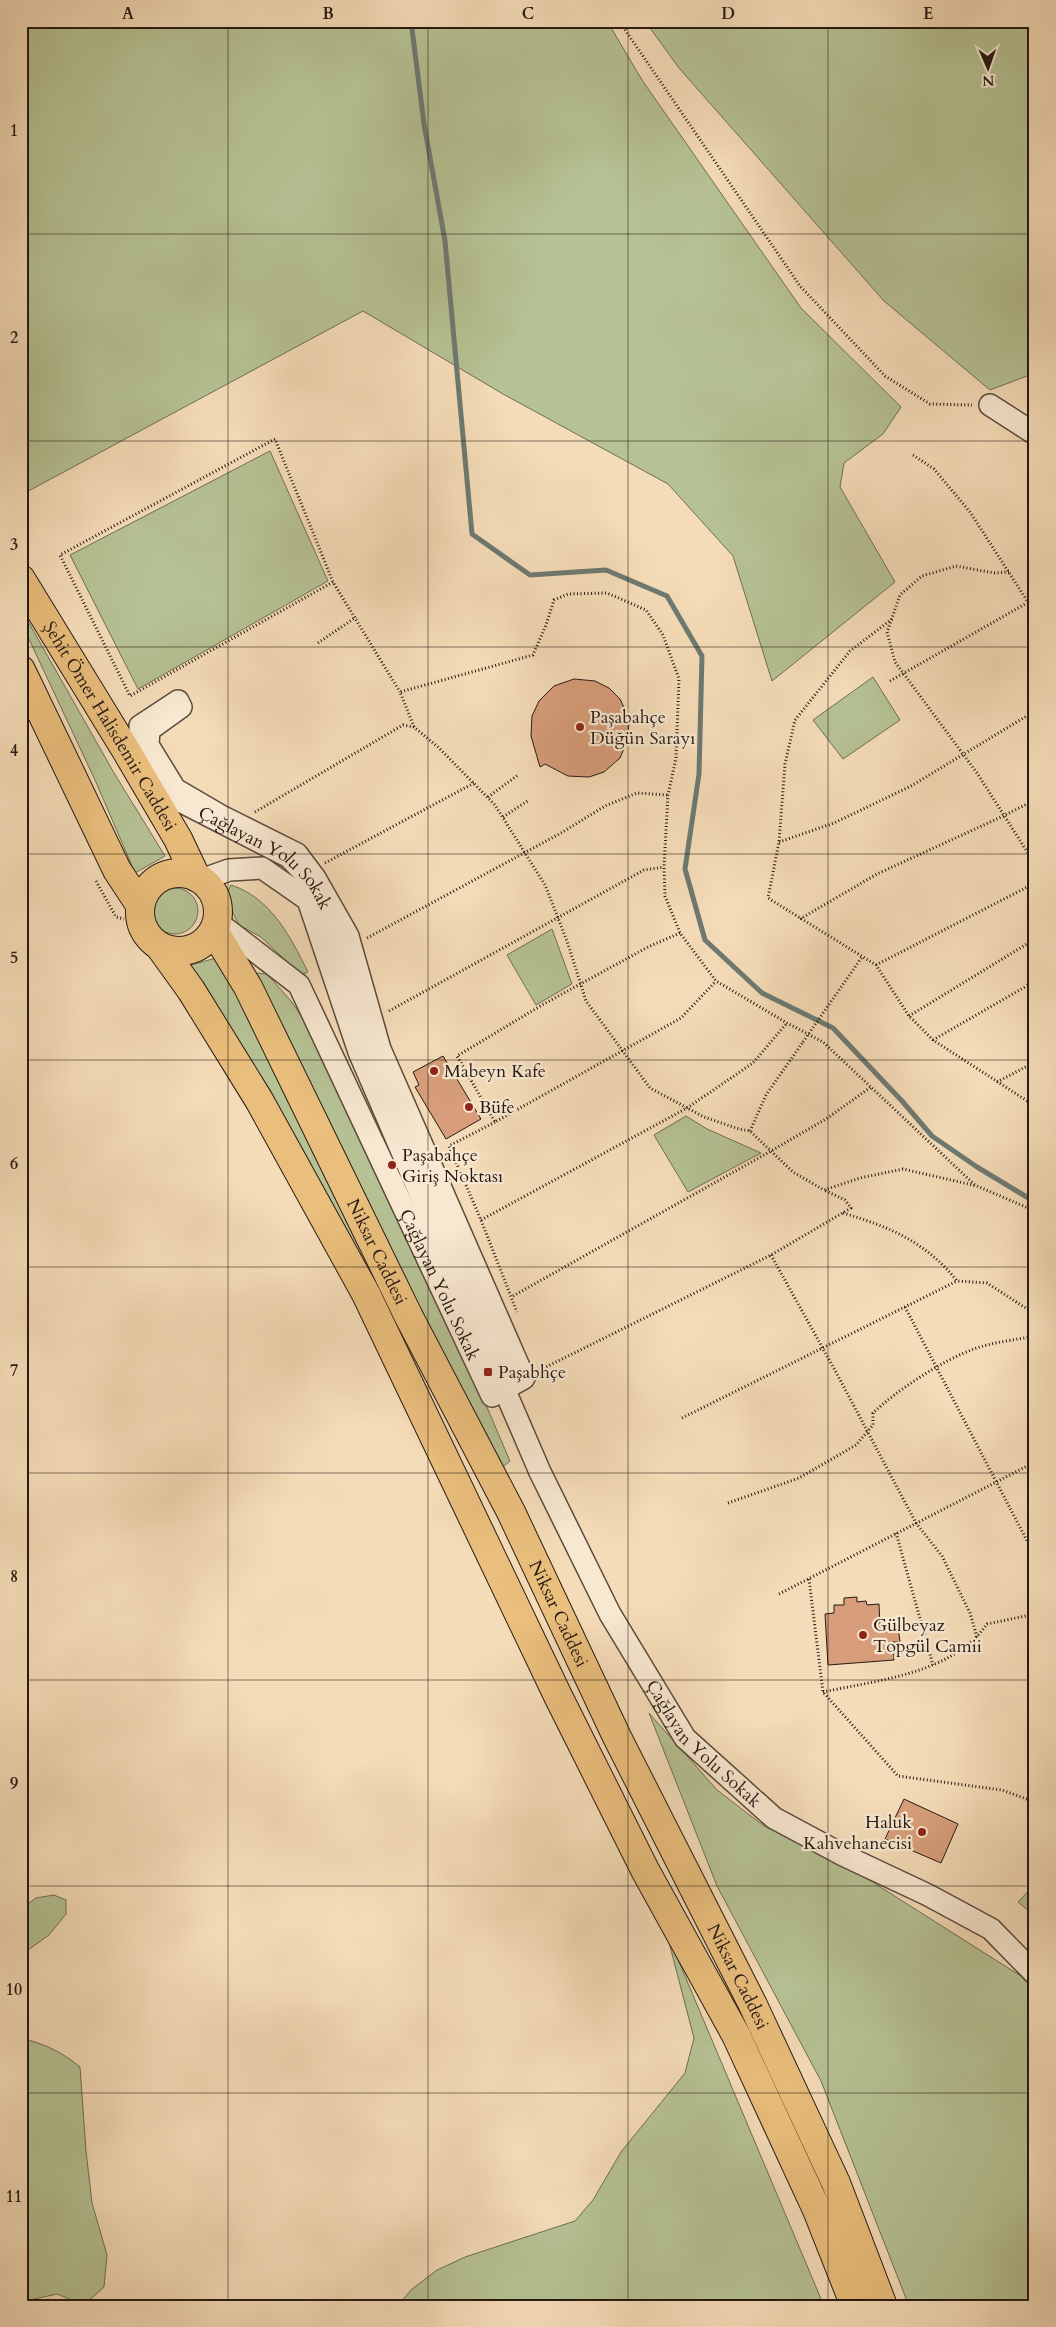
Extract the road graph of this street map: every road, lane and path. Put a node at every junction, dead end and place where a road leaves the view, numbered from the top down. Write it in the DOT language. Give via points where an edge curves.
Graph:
graph roads {
  1 [pos="619,21"];
  2 [pos="990,405"];
  3 [pos="1035,434"];
  4 [pos="913,455"];
  5 [pos="1009,572"];
  6 [pos="21,578"];
  7 [pos="333,582"];
  8 [pos="1027,603"];
  9 [pos="1035,614"];
  10 [pos="356,617"];
  11 [pos="892,619"];
  12 [pos="318,643"];
  13 [pos="21,670"];
  14 [pos="903,674"];
  15 [pos="890,681"];
  16 [pos="400,692"];
  17 [pos="1035,712"];
  18 [pos="414,727"];
  19 [pos="963,754"];
  20 [pos="518,775"];
  21 [pos="474,783"];
  22 [pos="668,795"];
  23 [pos="488,797"];
  24 [pos="529,800"];
  25 [pos="1035,800"];
  26 [pos="1004,816"];
  27 [pos="503,817"];
  28 [pos="239,824"];
  29 [pos="779,842"];
  30 [pos="525,852"];
  31 [pos="1035,864"];
  32 [pos="664,867"];
  33 [pos="311,871"];
  34 [pos="198,878"];
  35 [pos="1035,884"];
  36 [pos="140,905"];
  37 [pos="558,917"];
  38 [pos="800,919"];
  39 [pos="215,926"];
  40 [pos="680,933"];
  41 [pos="1035,939"];
  42 [pos="160,947"];
  43 [pos="351,947"];
  44 [pos="862,957"];
  45 [pos="876,965"];
  46 [pos="716,981"];
  47 [pos="1035,982"];
  48 [pos="335,986"];
  49 [pos="580,986"];
  50 [pos="305,997"];
  51 [pos="909,1016"];
  52 [pos="372,1020"];
  53 [pos="787,1023"];
  54 [pos="933,1040"];
  55 [pos="622,1052"];
  56 [pos="1035,1062"];
  57 [pos="996,1083"];
  58 [pos="871,1087"];
  59 [pos="1035,1106"];
  60 [pos="687,1108"];
  61 [pos="495,1122"];
  62 [pos="750,1131"];
  63 [pos="771,1151"];
  64 [pos="977,1186"];
  65 [pos="824,1190"];
  66 [pos="1035,1211"];
  67 [pos="842,1212"];
  68 [pos="482,1220"];
  69 [pos="770,1255"];
  70 [pos="957,1281"];
  71 [pos="513,1296"];
  72 [pos="905,1307"];
  73 [pos="1035,1314"];
  74 [pos="518,1315"];
  75 [pos="1035,1336"];
  76 [pos="823,1348"];
  77 [pos="936,1368"];
  78 [pos="535,1372"];
  79 [pos="503,1386"];
  80 [pos="682,1418"];
  81 [pos="867,1431"];
  82 [pos="1035,1462"];
  83 [pos="996,1482"];
  84 [pos="728,1502"];
  85 [pos="916,1523"];
  86 [pos="896,1533"];
  87 [pos="1035,1556"];
  88 [pos="809,1579"];
  89 [pos="779,1594"];
  90 [pos="1035,1614"];
  91 [pos="977,1637"];
  92 [pos="933,1665"];
  93 [pos="823,1692"];
  94 [pos="1035,1802"];
  95 [pos="1035,1974"];
  96 [pos="855,2306"];
  97 [pos="883,2306"];
  1 -- 2 [label="path" via="800,286 885,376 930,404"];
  2 -- 3 [label="street"];
  4 -- 5 [label="path" via="934,469 970,512"];
  5 -- 8 [label="path"];
  5 -- 11 [label="path" via="994,573 956,566 922,576 900,595"];
  6 -- 34 [label="main road, Şehit Ömer Halisdemir Caddesi" via="127,752"];
  7 -- 7 [label="path" via="275,439 60,555 130,696"];
  7 -- 10 [label="path"];
  8 -- 9 [label="path"];
  8 -- 14 [label="path"];
  10 -- 12 [label="path"];
  10 -- 16 [label="path"];
  11 -- 14 [label="path" via="887,632 895,662"];
  11 -- 29 [label="path" via="850,651 795,720 785,764"];
  13 -- 36 [label="main road" via="118,870"];
  14 -- 15 [label="path"];
  14 -- 19 [label="path"];
  16 -- 18 [label="path"];
  16 -- 22 [label="path" via="533,655 554,600 568,594 607,593 646,610 663,635 679,679 676,758"];
  17 -- 19 [label="path"];
  18 -- 21 [label="path"];
  18 -- 28 [label="path" via="403,725 266,804"];
  19 -- 26 [label="path"];
  19 -- 29 [label="path" via="911,786 834,823"];
  20 -- 23 [label="path"];
  21 -- 23 [label="path"];
  21 -- 33 [label="path"];
  22 -- 30 [label="path" via="637,793 605,806"];
  22 -- 32 [label="path"];
  23 -- 27 [label="path"];
  24 -- 27 [label="path"];
  25 -- 26 [label="path"];
  26 -- 31 [label="path"];
  26 -- 38 [label="path" via="877,874"];
  27 -- 30 [label="path"];
  28 -- 33 [label="street, Çağlayan Yolu Sokak" via="297,854"];
  28 -- 79 [label="street, Çağlayan Yolu Sokak" via="175,789 148,745 149,730 181,707 178,701 140,726 140,747 174,798 289,857 313,882 342,937 376,1053 516,1377"];
  29 -- 38 [label="path" via="768,898"];
  30 -- 37 [label="path" via="545,885"];
  30 -- 43 [label="path"];
  32 -- 37 [label="path" via="644,870"];
  32 -- 40 [label="path" via="666,896"];
  33 -- 43 [label="street, Çağlayan Yolu Sokak"];
  34 -- 36 [label="main road" via="175,873 162,877 148,888"];
  34 -- 39 [label="main road" via="210,889 216,901 218,914"];
  34 -- 48 [label="street, Çağlayan Yolu Sokak" via="228,870 262,868 308,900"];
  35 -- 45 [label="path"];
  36 -- 42 [label="main road" via="143,929"];
  37 -- 49 [label="path"];
  37 -- 52 [label="path"];
  38 -- 44 [label="path"];
  39 -- 42 [label="main road" via="197,947 172,951"];
  39 -- 50 [label="street, Çağlayan Yolu Sokak" via="299,984"];
  39 -- 97 [label="main road, Niksar Caddesi" via="248,986 409,1317 511,1512 617,1737 753,2006 836,2183"];
  40 -- 46 [label="path"];
  40 -- 49 [label="path" via="648,947"];
  41 -- 51 [label="path"];
  42 -- 96 [label="main road, Niksar Caddesi" via="259,1100 366,1294 558,1696 645,1870 736,2035 817,2210"];
  43 -- 52 [label="street, Çağlayan Yolu Sokak"];
  44 -- 45 [label="path"];
  44 -- 62 [label="path, bridge" via="766,1095"];
  45 -- 51 [label="path"];
  46 -- 53 [label="path"];
  46 -- 55 [label="path" via="681,1018"];
  47 -- 54 [label="path"];
  48 -- 50 [label="street"];
  48 -- 79 [label="street, Çağlayan Yolu Sokak" via="359,1052"];
  49 -- 55 [label="path" via="586,1001"];
  49 -- 61 [label="path" via="457,1056"];
  50 -- 79 [label="street, Çağlayan Yolu Sokak" via="492,1396"];
  51 -- 54 [label="path"];
  52 -- 79 [label="street, Çağlayan Yolu Sokak" via="380,1049 524,1378"];
  53 -- 58 [label="path" via="823,1042"];
  53 -- 60 [label="path" via="753,1063"];
  54 -- 57 [label="path"];
  55 -- 60 [label="path" via="650,1088"];
  55 -- 61 [label="path"];
  56 -- 57 [label="path"];
  57 -- 59 [label="path"];
  58 -- 63 [label="path" via="826,1119"];
  58 -- 64 [label="path"];
  60 -- 62 [label="path" via="704,1117"];
  60 -- 68 [label="path"];
  61 -- 68 [label="path" via="449,1146"];
  62 -- 63 [label="path"];
  63 -- 65 [label="path" via="793,1172"];
  63 -- 71 [label="path"];
  64 -- 65 [label="path" via="903,1169"];
  64 -- 66 [label="path"];
  65 -- 67 [label="path" via="846,1200 851,1208"];
  67 -- 69 [label="path"];
  67 -- 70 [label="path" via="874,1222 918,1243 943,1263"];
  68 -- 71 [label="path"];
  69 -- 76 [label="path"];
  69 -- 78 [label="path"];
  70 -- 72 [label="path"];
  70 -- 73 [label="path" via="987,1283"];
  71 -- 74 [label="path"];
  72 -- 76 [label="path"];
  72 -- 77 [label="path"];
  75 -- 77 [label="path" via="974,1349"];
  76 -- 80 [label="path"];
  76 -- 81 [label="path"];
  77 -- 81 [label="path" via="884,1402 873,1413 872,1425"];
  77 -- 83 [label="path"];
  79 -- 95 [label="street, Çağlayan Yolu Sokak" via="540,1472 610,1614 686,1738 774,1818 990,1929"];
  81 -- 84 [label="path" via="856,1444 799,1478"];
  81 -- 85 [label="path"];
  82 -- 83 [label="path"];
  83 -- 85 [label="path"];
  83 -- 87 [label="path"];
  85 -- 86 [label="path"];
  85 -- 91 [label="path" via="942,1556 970,1613"];
  86 -- 88 [label="path"];
  86 -- 92 [label="path"];
  88 -- 89 [label="path"];
  88 -- 93 [label="path"];
  90 -- 91 [label="path" via="987,1624"];
  91 -- 92 [label="path"];
  92 -- 93 [label="path"];
  93 -- 94 [label="path" via="898,1776 1002,1790"];
}
